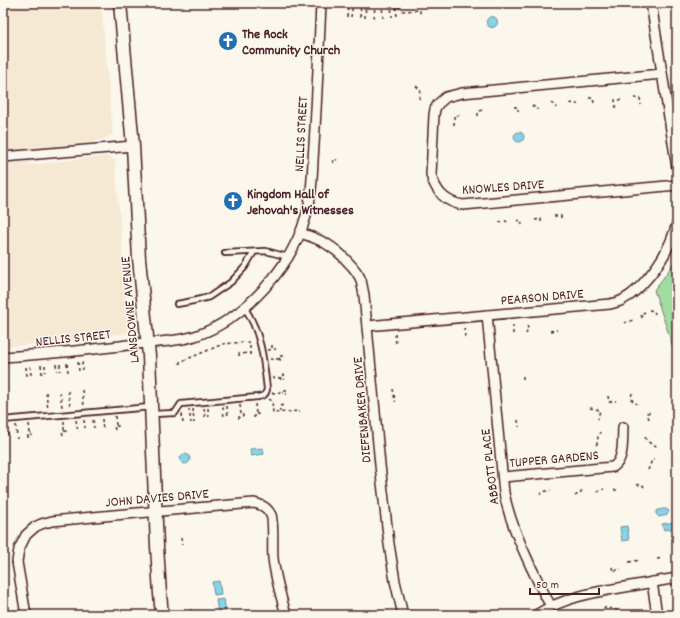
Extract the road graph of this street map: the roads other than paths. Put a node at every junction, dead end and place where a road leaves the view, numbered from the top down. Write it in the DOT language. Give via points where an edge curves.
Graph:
graph roads {
  1 [pos="120,3"];
  2 [pos="321,3"];
  3 [pos="651,3"];
  4 [pos="662,74"];
  5 [pos="133,146"];
  6 [pos="3,158"];
  7 [pos="677,168"];
  8 [pos="677,185"];
  9 [pos="677,224"];
  10 [pos="300,233"];
  11 [pos="254,252"];
  12 [pos="225,253"];
  13 [pos="288,257"];
  14 [pos="177,304"];
  15 [pos="244,307"];
  16 [pos="487,315"];
  17 [pos="368,326"];
  18 [pos="147,343"];
  19 [pos="3,357"];
  20 [pos="152,411"];
  21 [pos="3,420"];
  22 [pos="623,427"];
  23 [pos="503,477"];
  24 [pos="156,511"];
  25 [pos="677,578"];
  26 [pos="652,582"];
  27 [pos="551,606"];
  28 [pos="26,615"];
  29 [pos="162,615"];
  30 [pos="286,615"];
  31 [pos="403,615"];
  32 [pos="536,615"];
  33 [pos="657,615"];
  1 -- 5 [label="main road, LANSDOWNE AVENUE"];
  2 -- 10 [label="street, NELLIS STREET" via="311,193"];
  3 -- 4 [label="street"];
  4 -- 7 [label="street"];
  4 -- 8 [label="street, KNOWLES DRIVE" via="462,93 446,97 438,104 434,114 431,175 432,181 444,197 456,204 464,205"];
  5 -- 6 [label="street"];
  5 -- 18 [label="main road, LANSDOWNE AVENUE" via="139,260"];
  9 -- 16 [label="street, PEARSON DRIVE" via="662,258 638,289 625,299 610,304"];
  10 -- 13 [label="street, NELLIS STREET"];
  10 -- 17 [label="street, DIEFENBAKER DRIVE" via="318,239 335,249 354,268 364,295"];
  11 -- 12 [label="lane"];
  11 -- 13 [label="lane" via="266,251"];
  11 -- 14 [label="lane" via="231,282 215,293 209,297"];
  13 -- 15 [label="street, NELLIS STREET" via="266,287"];
  15 -- 18 [label="street, NELLIS STREET" via="210,330 195,336"];
  15 -- 20 [label="lane" via="255,329 264,360 266,394 254,398 181,404 175,413"];
  16 -- 17 [label="street, PEARSON DRIVE"];
  16 -- 23 [label="street, ABBOTT PLACE"];
  17 -- 31 [label="street, DIEFENBAKER DRIVE" via="389,544"];
  18 -- 19 [label="street, NELLIS STREET"];
  18 -- 20 [label="main road, LANSDOWNE AVENUE"];
  20 -- 21 [label="lane" via="114,410"];
  20 -- 24 [label="main road, LANSDOWNE AVENUE"];
  22 -- 23 [label="street, TUPPER GARDENS" via="621,457 613,467"];
  23 -- 27 [label="street, ABBOTT PLACE" via="511,520 524,553"];
  24 -- 28 [label="street, JOHN DAVIES DRIVE" via="52,521 35,527 26,535 19,549 17,562"];
  24 -- 29 [label="main road, LANSDOWNE AVENUE"];
  24 -- 30 [label="street, JOHN DAVIES DRIVE" via="254,503 267,509 272,516 273,557"];
  25 -- 26 [label="street"];
  26 -- 27 [label="street" via="588,594"];
  26 -- 33 [label="street"];
  27 -- 32 [label="street"];
}
